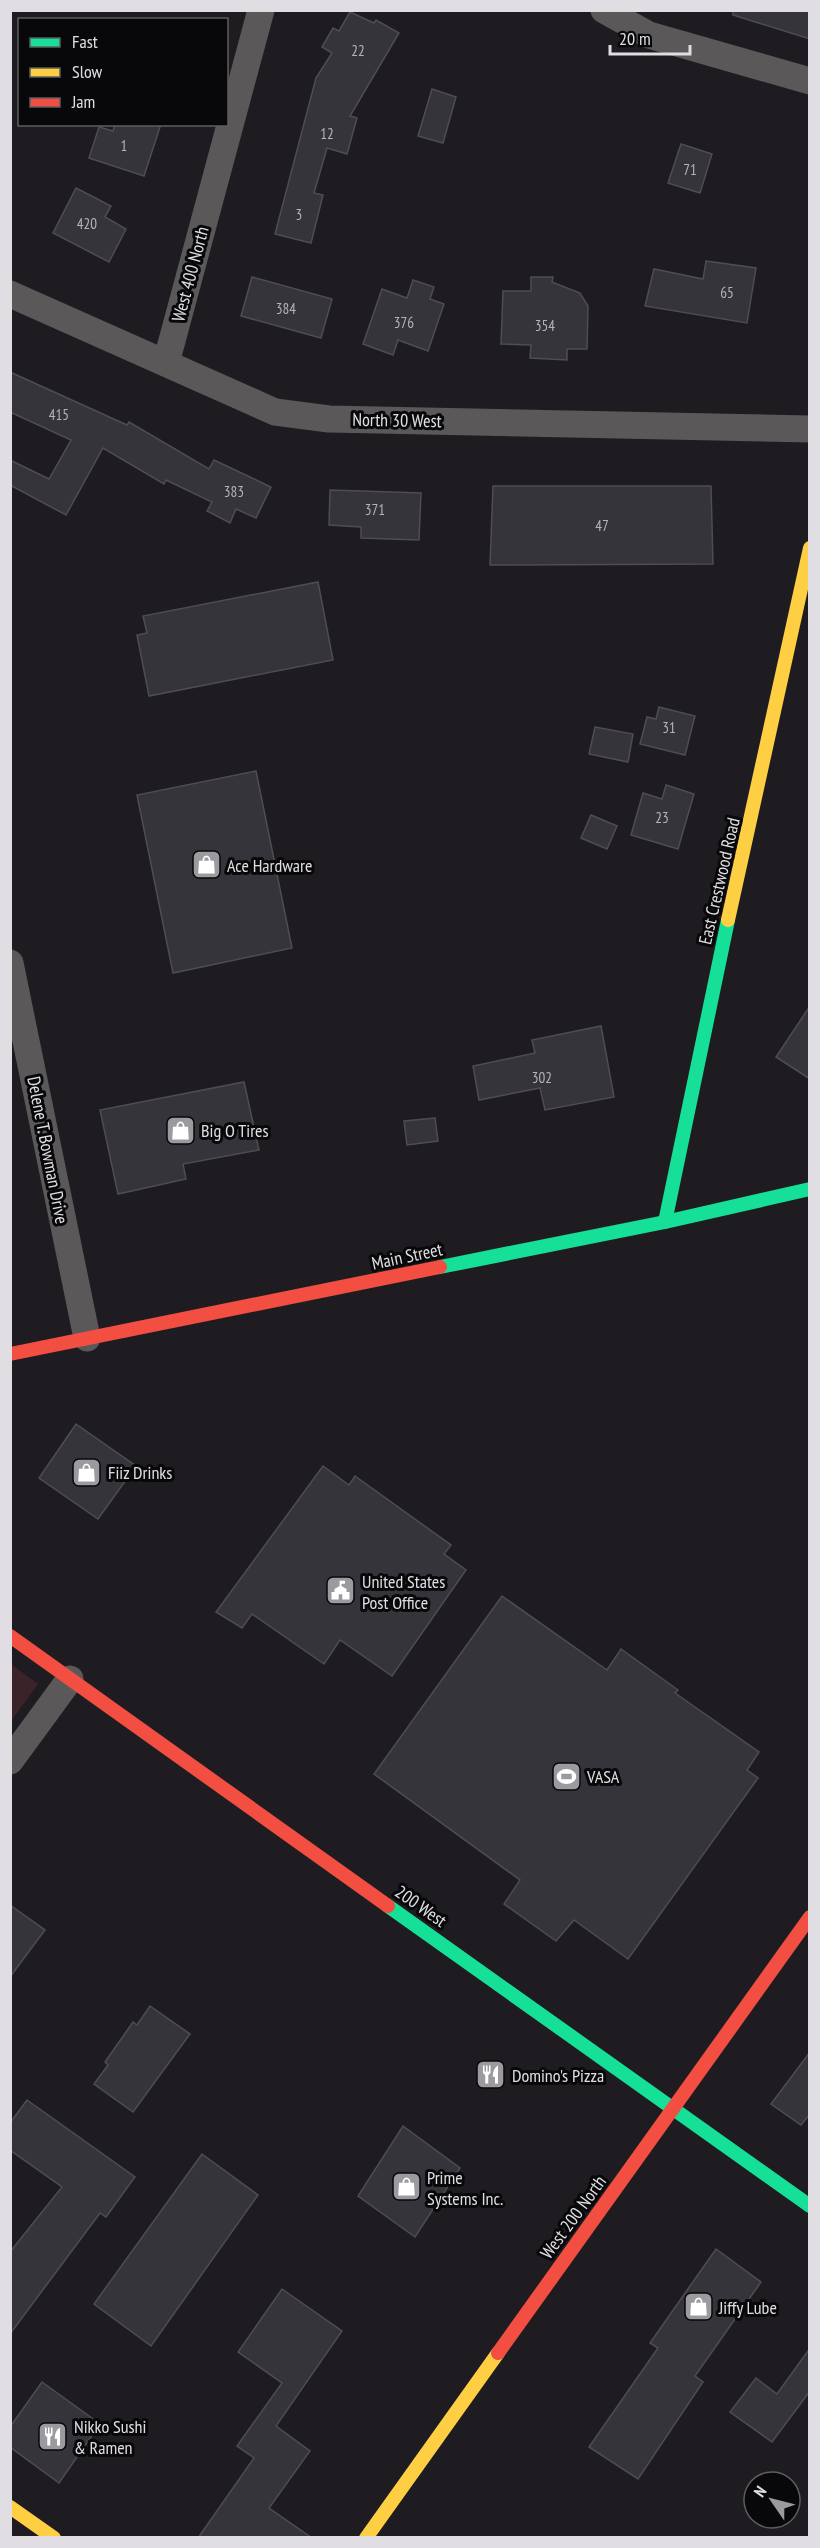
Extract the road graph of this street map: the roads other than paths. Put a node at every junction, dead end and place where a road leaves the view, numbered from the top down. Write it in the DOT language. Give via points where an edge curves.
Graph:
graph roads {
  1 [pos="261,10"];
  2 [pos="604,10"];
  3 [pos="810,81"];
  4 [pos="10,294"];
  5 [pos="166,363"];
  6 [pos="810,429"];
  7 [pos="810,548"];
  8 [pos="10,963"];
  9 [pos="810,1189"];
  10 [pos="665,1222"];
  11 [pos="87,1338"];
  12 [pos="10,1354"];
  13 [pos="10,1636"];
  14 [pos="70,1679"];
  15 [pos="10,1761"];
  16 [pos="810,1917"];
  17 [pos="674,2108"];
  18 [pos="810,2206"];
  19 [pos="10,2507"];
  20 [pos="54,2538"];
  21 [pos="366,2538"];
  1 -- 5 [label="street, West 400 North"];
  2 -- 3 [label="street" via="649,35"];
  4 -- 5 [label="street, North 30 West"];
  5 -- 6 [label="street, North 30 West" via="275,412 329,419"];
  7 -- 10 [label="street, East Crestwood Road"];
  8 -- 11 [label="street, Delene T. Bowman Drive"];
  9 -- 10 [label="street, Main Street"];
  10 -- 11 [label="street, Main Street"];
  11 -- 12 [label="street, Main Street"];
  13 -- 14 [label="street, 200 West"];
  14 -- 15 [label="street"];
  14 -- 17 [label="street, 200 West"];
  16 -- 17 [label="street, West 200 North"];
  17 -- 18 [label="street, 200 West"];
  17 -- 21 [label="street, West 200 North"];
  19 -- 20 [label="street"];
}
